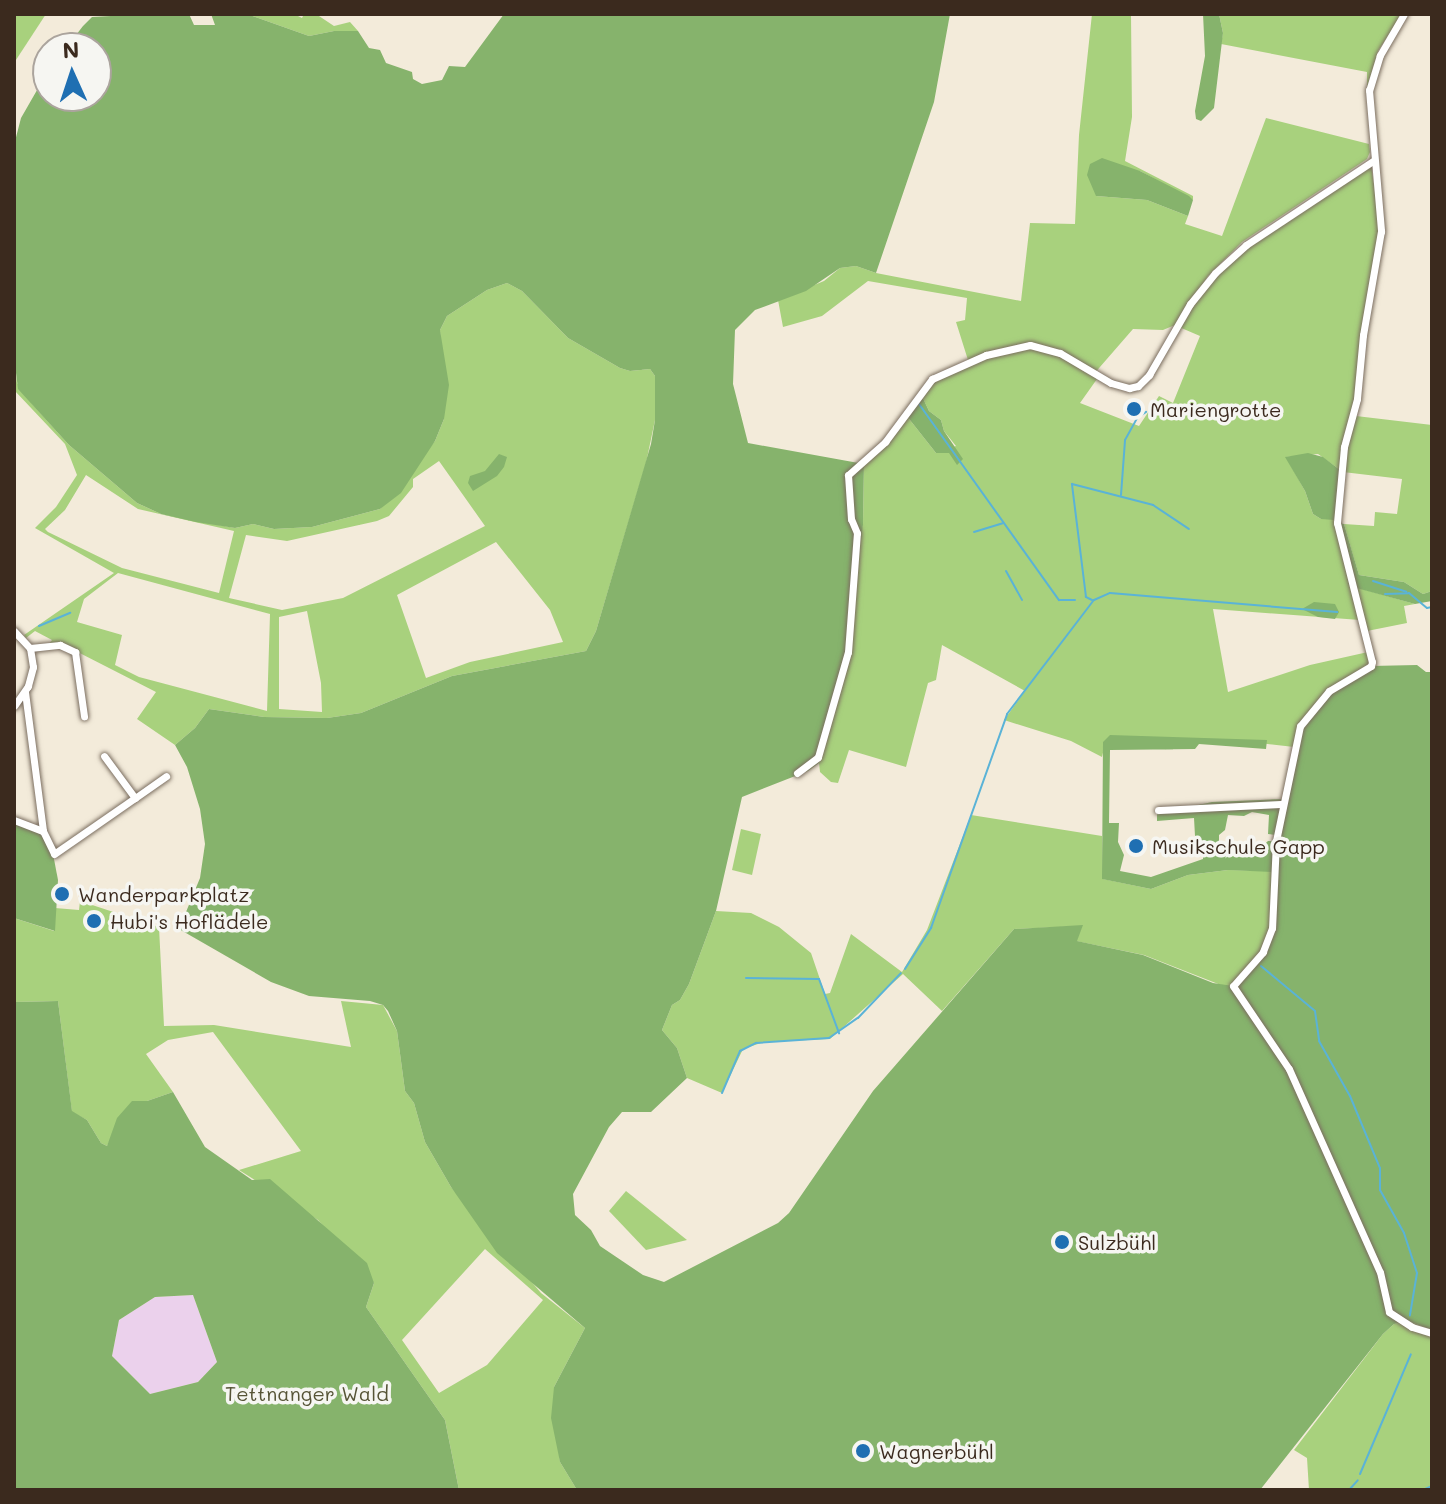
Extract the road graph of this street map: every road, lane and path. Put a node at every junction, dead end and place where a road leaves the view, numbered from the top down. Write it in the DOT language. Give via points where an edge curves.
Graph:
graph roads {
  1 [pos="1404,14"];
  2 [pos="1373,161"];
  3 [pos="14,631"];
  4 [pos="30,648"];
  5 [pos="25,692"];
  6 [pos="14,706"];
  7 [pos="84,716"];
  8 [pos="104,756"];
  9 [pos="797,773"];
  10 [pos="166,776"];
  11 [pos="135,798"];
  12 [pos="1282,804"];
  13 [pos="1158,810"];
  14 [pos="14,820"];
  15 [pos="43,831"];
  16 [pos="1432,1333"];
  1 -- 2 [label="street" via="1371,81"];
  2 -- 9 [label="street" via="1246,245 1215,273 1134,388 1120,386 1048,348 1017,346 941,373 921,391 885,442 848,475 857,533 848,652 818,757"];
  2 -- 12 [label="street" via="1381,231 1355,411 1344,447 1337,523 1372,662 1329,691 1300,726"];
  3 -- 4 [label="street"];
  4 -- 5 [label="street" via="33,667"];
  4 -- 7 [label="street" via="60,645 75,652"];
  5 -- 6 [label="street"];
  5 -- 15 [label="street"];
  8 -- 11 [label="street"];
  10 -- 11 [label="street"];
  11 -- 15 [label="street" via="54,854"];
  12 -- 13 [label="street"];
  12 -- 16 [label="street" via="1273,864 1272,928 1263,952 1233,986 1289,1069 1380,1272 1389,1312"];
  14 -- 15 [label="street"];
}
